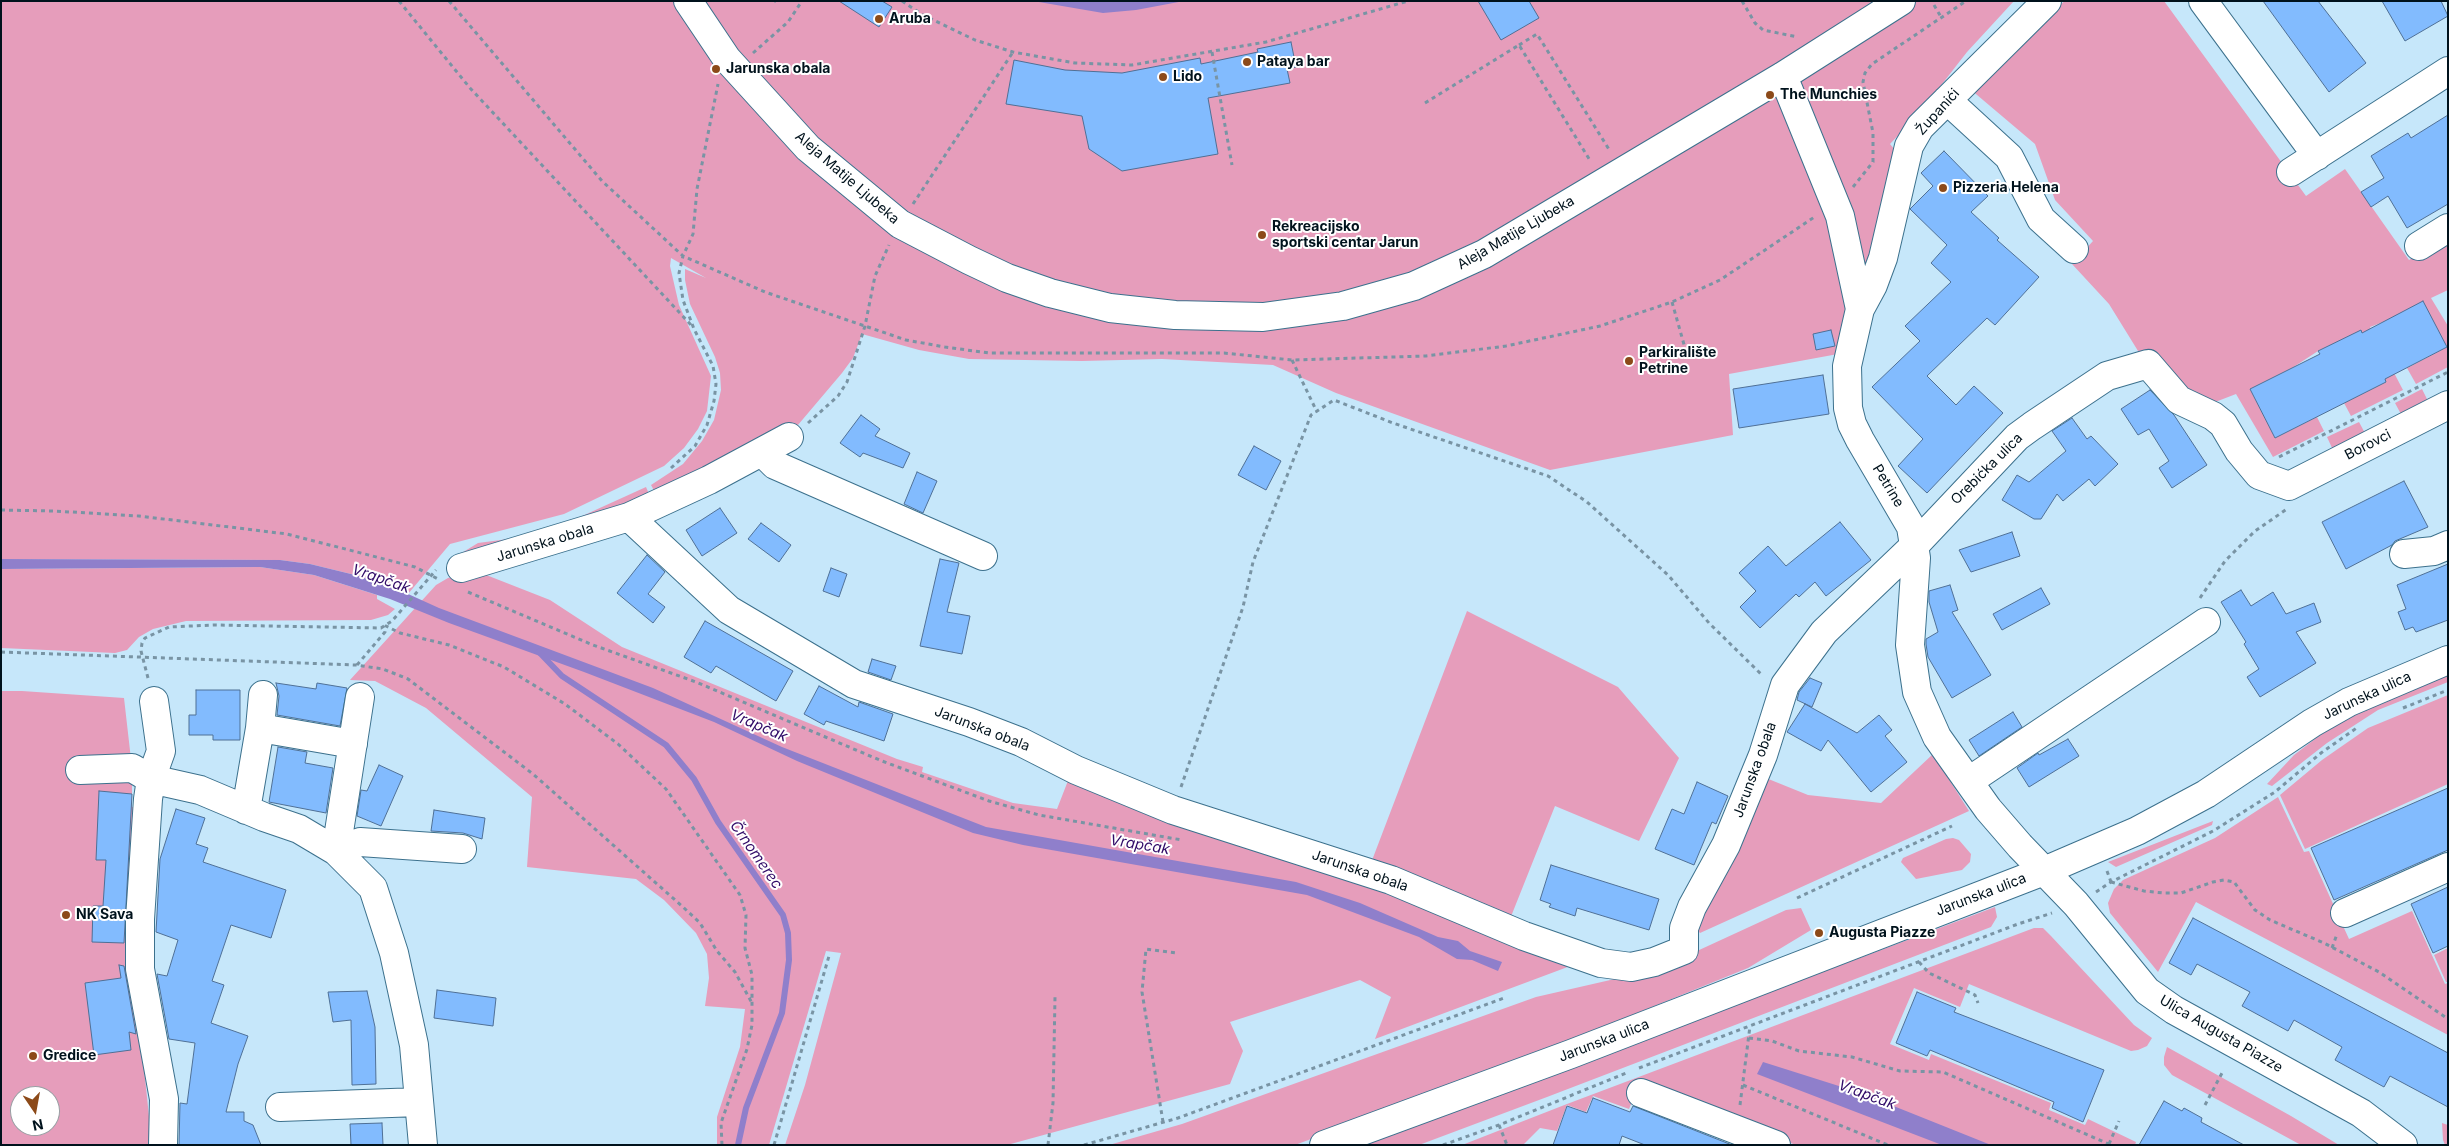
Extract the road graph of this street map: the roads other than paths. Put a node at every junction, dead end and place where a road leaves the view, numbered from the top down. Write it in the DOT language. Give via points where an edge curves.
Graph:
graph roads {
  1 [pos="688,1"];
  2 [pos="1901,1"];
  3 [pos="2047,1"];
  4 [pos="2203,1"];
  5 [pos="2448,71"];
  6 [pos="1783,76"];
  7 [pos="1947,100"];
  8 [pos="2317,156"];
  9 [pos="2292,172"];
  10 [pos="2448,228"];
  11 [pos="2419,246"];
  12 [pos="2074,249"];
  13 [pos="1860,309"];
  14 [pos="2448,405"];
  15 [pos="789,437"];
  16 [pos="762,452"];
  17 [pos="2289,486"];
  18 [pos="629,517"];
  19 [pos="1915,545"];
  20 [pos="2448,545"];
  21 [pos="2404,554"];
  22 [pos="983,556"];
  23 [pos="455,580"];
  24 [pos="2202,612"];
  25 [pos="2448,660"];
  26 [pos="263,695"];
  27 [pos="360,697"];
  28 [pos="154,701"];
  29 [pos="260,728"];
  30 [pos="353,744"];
  31 [pos="80,770"];
  32 [pos="151,780"];
  33 [pos="1969,780"];
  34 [pos="246,810"];
  35 [pos="462,849"];
  36 [pos="336,851"];
  37 [pos="2448,867"];
  38 [pos="2044,871"];
  39 [pos="2345,913"];
  40 [pos="1642,1093"];
  41 [pos="419,1102"];
  42 [pos="280,1107"];
  43 [pos="163,1145"];
  44 [pos="423,1145"];
  45 [pos="1324,1145"];
  46 [pos="1776,1145"];
  47 [pos="2403,1145"];
  1 -- 6 [label="street, Aleja Matije Ljubeka" via="727,59 808,148 900,224 1007,278 1110,308 1175,315 1263,317 1343,306 1414,286 1484,254"];
  2 -- 6 [label="street, Aleja Matije Ljubeka"];
  3 -- 7 [label="street, Županići"];
  4 -- 8 [label="street"];
  5 -- 8 [label="street"];
  6 -- 13 [label="street, Petrine" via="1835,201"];
  7 -- 12 [label="street" via="2009,157 2041,218"];
  7 -- 13 [label="street, Županići" via="1920,127 1909,146 1883,258"];
  8 -- 9 [label="street"];
  10 -- 11 [label="street"];
  13 -- 19 [label="street, Petrine" via="1847,366 1848,408 1860,440 1911,527"];
  14 -- 17 [label="street, Borovci"];
  15 -- 16 [label="street, Jarunska obala"];
  16 -- 18 [label="street, Jarunska obala"];
  16 -- 22 [label="street" via="774,465"];
  17 -- 19 [label="street, Orebićka ulica" via="2259,475 2223,424 2179,400 2148,364 2107,376 2017,437"];
  18 -- 19 [label="street, Jarunska obala" via="729,610 854,684 1021,742 1076,770 1173,810 1391,880 1524,936 1600,963 1631,967 1684,950 1684,928 1726,845 1763,755 1785,684 1824,632"];
  18 -- 23 [label="street, Jarunska obala"];
  19 -- 33 [label="street, Petrine" via="1910,645 1917,692 1937,737"];
  20 -- 21 [label="street" via="2434,551"];
  24 -- 33 [label="street"];
  25 -- 38 [label="street, Jarunska ulica" via="2349,702 2173,813"];
  26 -- 29 [label="street"];
  27 -- 30 [label="street"];
  28 -- 32 [label="street" via="161,751"];
  29 -- 30 [label="street"];
  29 -- 34 [label="street"];
  30 -- 36 [label="street"];
  31 -- 32 [label="street" via="132,768"];
  32 -- 34 [label="street" via="200,790"];
  32 -- 43 [label="street" via="140,919 140,969 164,1099"];
  33 -- 38 [label="street, Petrine" via="1988,809"];
  34 -- 36 [label="street" via="299,829"];
  35 -- 36 [label="street" via="360,842"];
  36 -- 41 [label="street" via="372,888 376,897 394,953 414,1045"];
  37 -- 39 [label="street"];
  38 -- 45 [label="street, Jarunska ulica" via="1571,1054"];
  38 -- 47 [label="street, Ulica Augusta Piazze" via="2076,904 2147,991 2174,1010 2361,1113"];
  40 -- 46 [label="street"];
  41 -- 42 [label="street"];
  41 -- 44 [label="street"];
}
